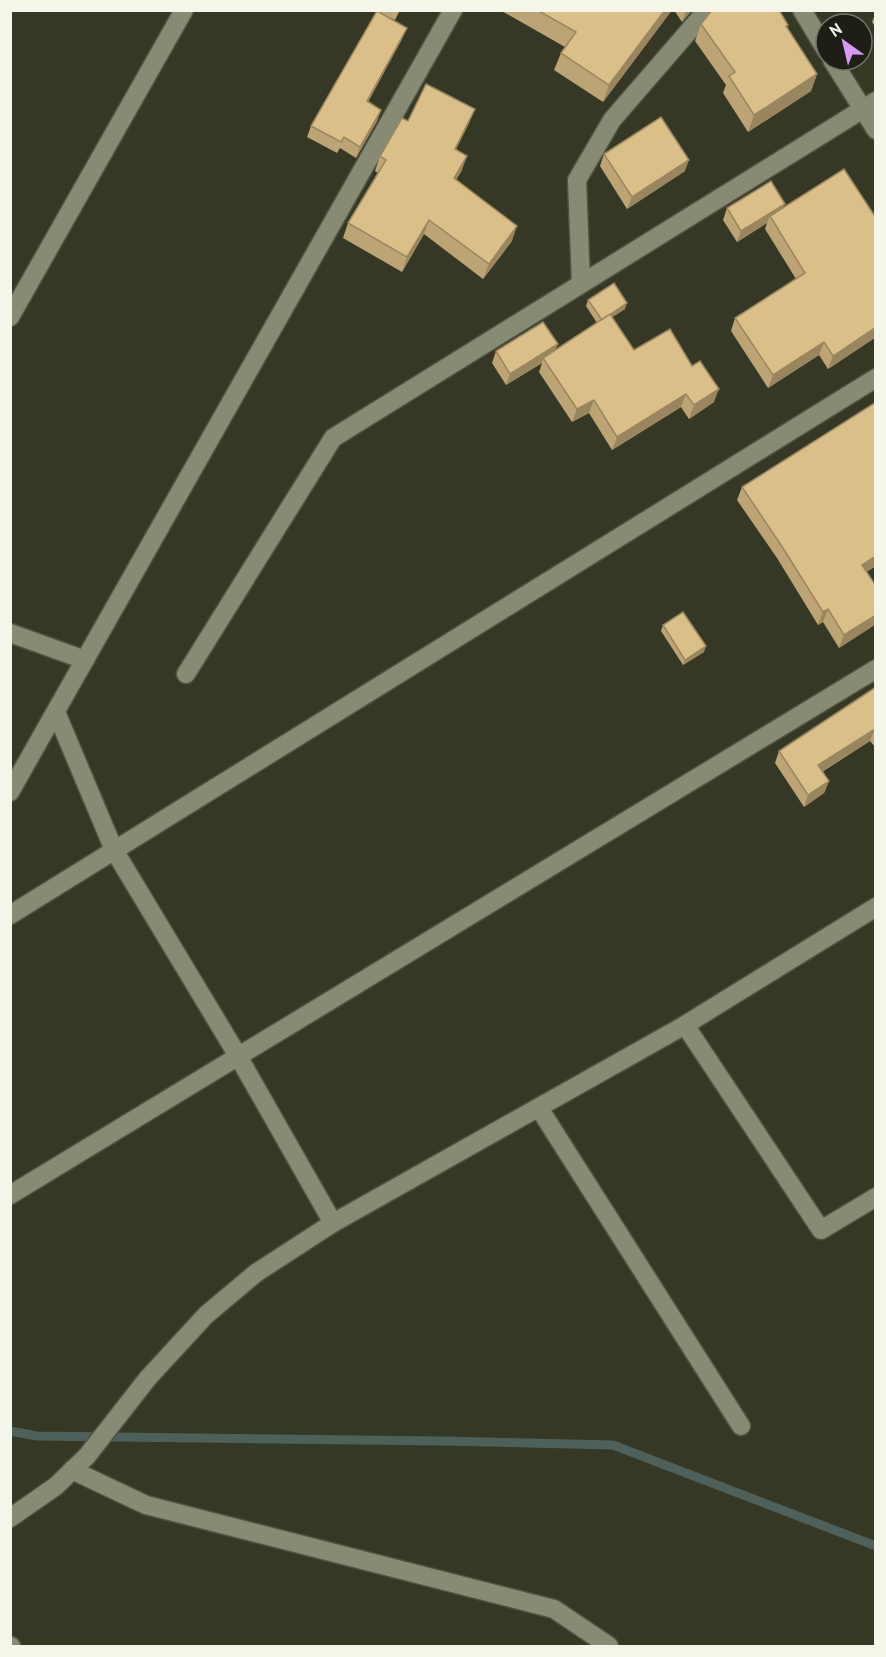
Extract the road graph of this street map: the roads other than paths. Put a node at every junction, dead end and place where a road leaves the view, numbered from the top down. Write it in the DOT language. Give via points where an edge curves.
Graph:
graph roads {
  1 [pos="184,10"];
  2 [pos="453,10"];
  3 [pos="707,10"];
  4 [pos="802,10"];
  5 [pos="814,30"];
  6 [pos="842,72"];
  7 [pos="869,105"];
  8 [pos="876,130"];
  9 [pos="581,284"];
  10 [pos="10,317"];
  11 [pos="876,378"];
  12 [pos="10,633"];
  13 [pos="85,660"];
  14 [pos="876,669"];
  15 [pos="186,674"];
  16 [pos="56,712"];
  17 [pos="10,792"];
  18 [pos="114,850"];
  19 [pos="876,907"];
  20 [pos="10,915"];
  21 [pos="685,1025"];
  22 [pos="238,1056"];
  23 [pos="539,1108"];
  24 [pos="10,1195"];
  25 [pos="876,1197"];
  26 [pos="333,1223"];
  27 [pos="741,1426"];
  28 [pos="72,1470"];
  29 [pos="10,1518"];
  30 [pos="609,1647"];
  1 -- 10 [label="street"];
  2 -- 13 [label="street"];
  3 -- 9 [label="street" via="612,120 577,180"];
  4 -- 5 [label="street"];
  6 -- 7 [label="street"];
  7 -- 8 [label="street"];
  7 -- 9 [label="street"];
  9 -- 15 [label="street" via="333,438"];
  11 -- 18 [label="street"];
  12 -- 13 [label="street"];
  13 -- 16 [label="street"];
  14 -- 22 [label="street"];
  16 -- 17 [label="street"];
  16 -- 18 [label="street"];
  18 -- 20 [label="street"];
  18 -- 22 [label="street"];
  19 -- 21 [label="street"];
  21 -- 23 [label="street"];
  21 -- 25 [label="street" via="821,1230"];
  22 -- 24 [label="street"];
  22 -- 26 [label="street"];
  23 -- 26 [label="street"];
  23 -- 27 [label="street"];
  26 -- 28 [label="street" via="256,1274 206,1315"];
  28 -- 29 [label="street"];
  28 -- 30 [label="street" via="146,1505 554,1609"];
}
